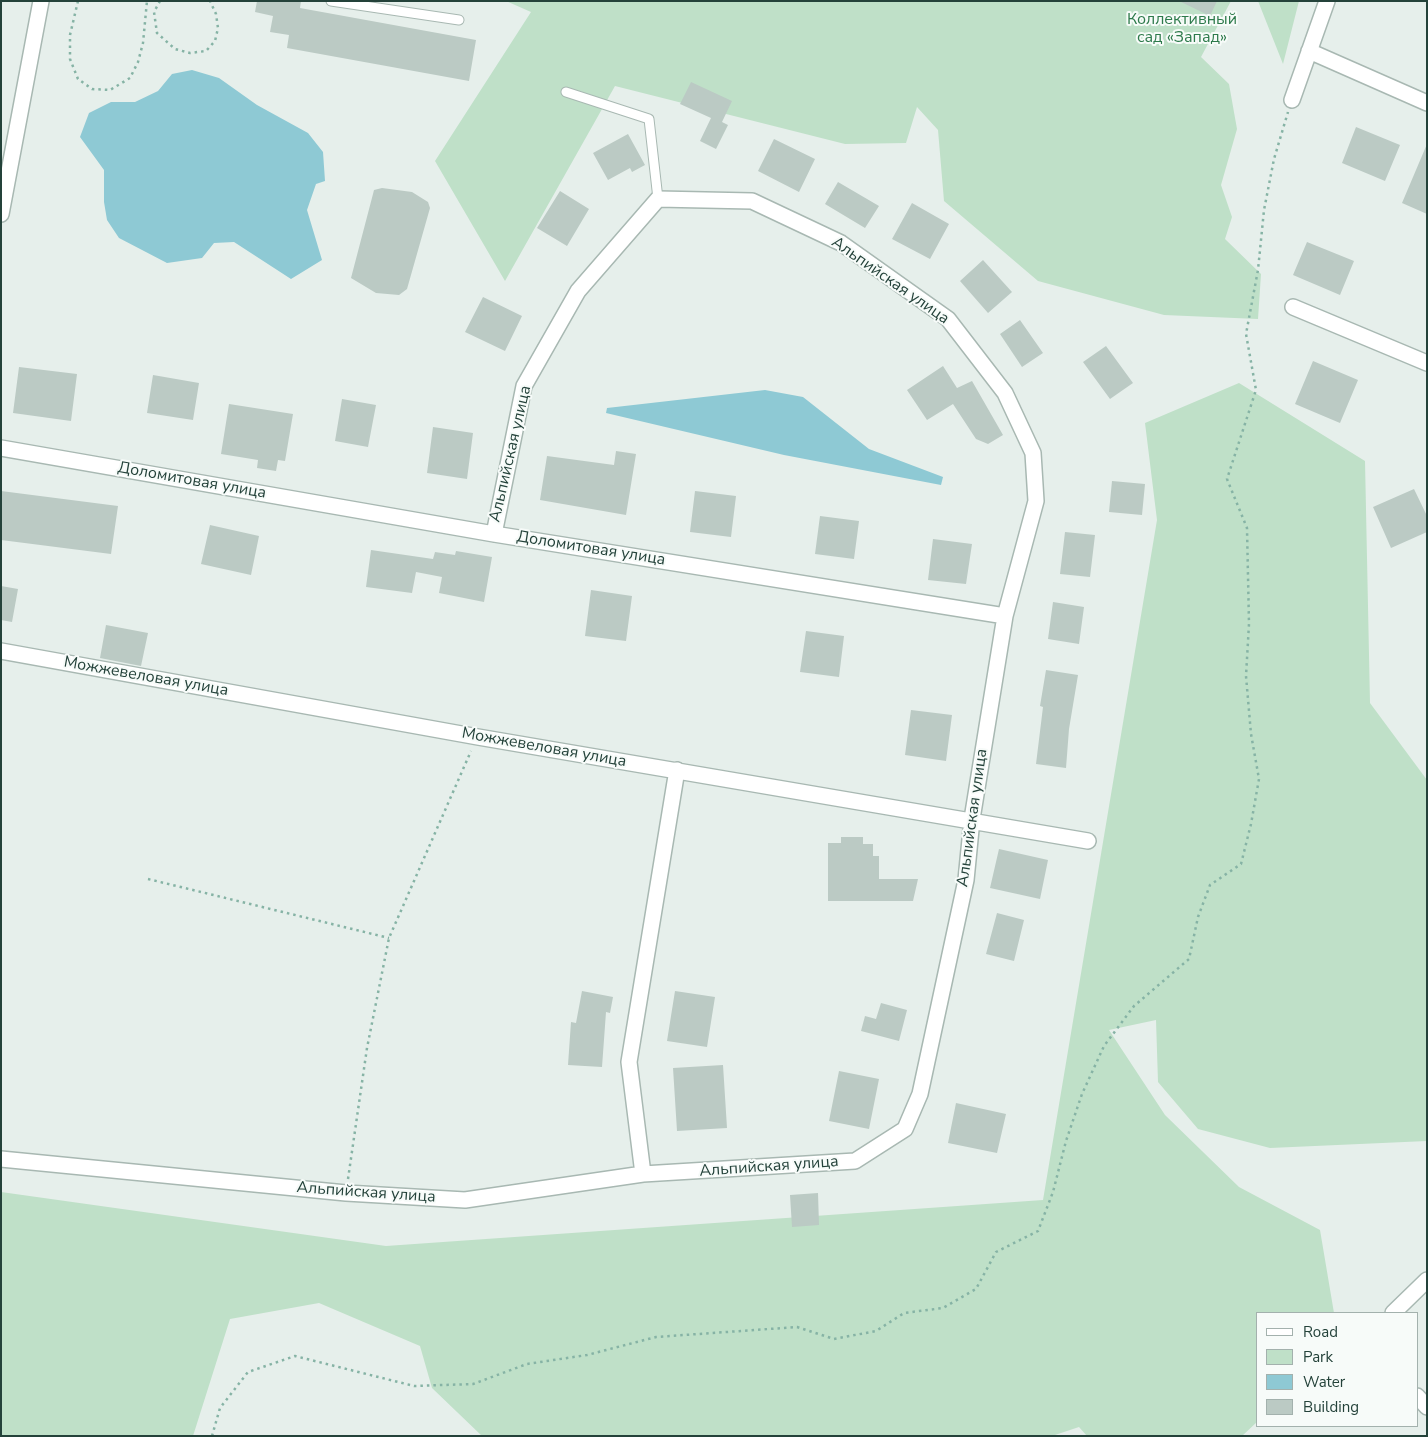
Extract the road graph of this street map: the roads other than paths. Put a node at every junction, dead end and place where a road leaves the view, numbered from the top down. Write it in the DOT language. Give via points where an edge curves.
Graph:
graph roads {
  1 [pos="41,1"];
  2 [pos="331,1"];
  3 [pos="1327,1"];
  4 [pos="459,20"];
  5 [pos="1309,51"];
  6 [pos="566,92"];
  7 [pos="1292,100"];
  8 [pos="1427,103"];
  9 [pos="4,183"];
  10 [pos="658,200"];
  11 [pos="1,214"];
  12 [pos="1293,307"];
  13 [pos="1427,363"];
  14 [pos="1,448"];
  15 [pos="494,534"];
  16 [pos="1005,616"];
  17 [pos="1,651"];
  18 [pos="677,770"];
  19 [pos="972,819"];
  20 [pos="1088,841"];
  21 [pos="1,1159"];
  22 [pos="643,1174"];
  23 [pos="1427,1280"];
  24 [pos="1394,1312"];
  25 [pos="1418,1397"];
  26 [pos="1427,1408"];
  1 -- 9 [label="street"];
  2 -- 4 [label="lane"];
  3 -- 5 [label="street"];
  5 -- 7 [label="street"];
  5 -- 8 [label="street"];
  6 -- 10 [label="lane" via="649,119"];
  9 -- 11 [label="street"];
  10 -- 15 [label="street, Альпийская улица" via="578,291 524,386"];
  10 -- 16 [label="street, Альпийская улица" via="752,201 841,243 948,319 1005,393 1033,453 1036,501"];
  12 -- 13 [label="street"];
  14 -- 15 [label="street, Доломитовая улица"];
  15 -- 16 [label="street, Доломитовая улица"];
  16 -- 19 [label="street, Альпийская улица"];
  17 -- 18 [label="street, Можжевеловая улица"];
  18 -- 19 [label="street, Можжевеловая улица"];
  18 -- 22 [label="street" via="629,1062"];
  19 -- 20 [label="street, Можжевеловая улица"];
  19 -- 22 [label="street, Альпийская улица" via="966,880 920,1094 905,1129 855,1161"];
  21 -- 22 [label="street, Альпийская улица" via="346,1193 465,1200"];
  23 -- 24 [label="street"];
  25 -- 26 [label="street"];
}
